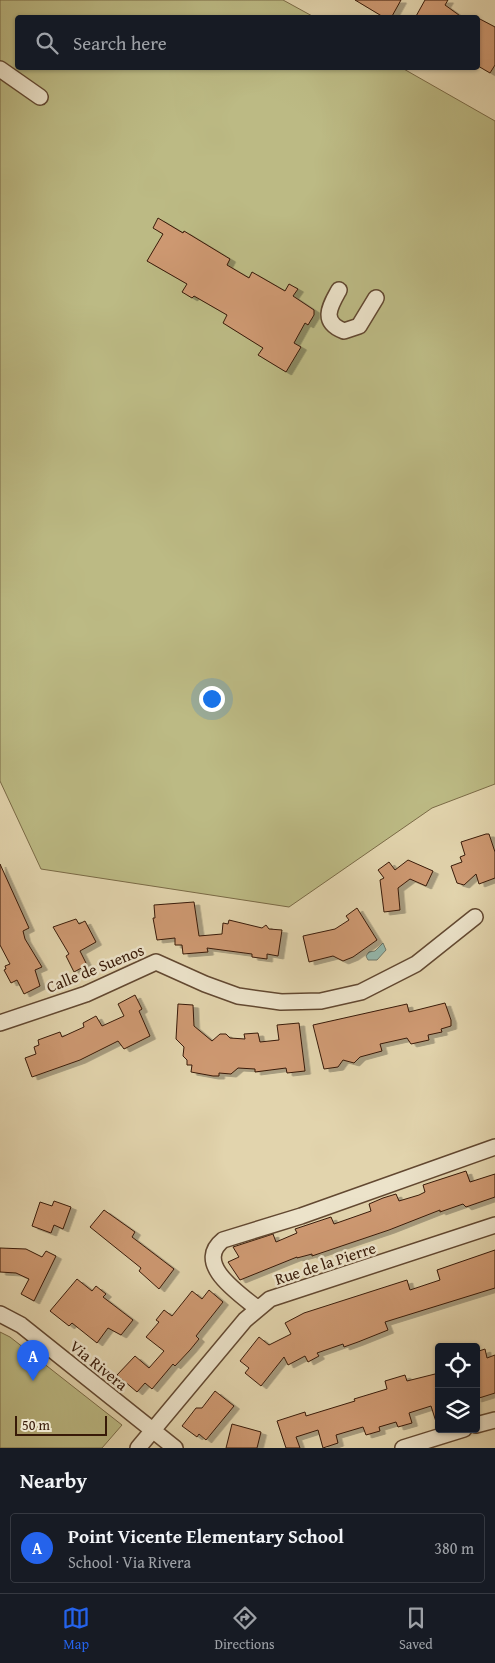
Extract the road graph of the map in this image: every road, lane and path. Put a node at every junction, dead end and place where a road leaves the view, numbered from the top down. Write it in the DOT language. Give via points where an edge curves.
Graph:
graph roads {
  1 [pos="0,69"];
  2 [pos="40,97"];
  3 [pos="339,290"];
  4 [pos="376,298"];
  5 [pos="474,917"];
  6 [pos="0,1023"];
  7 [pos="495,1147"];
  8 [pos="495,1225"];
  9 [pos="258,1310"];
  10 [pos="0,1314"];
  11 [pos="495,1420"];
  12 [pos="480,1424"];
  13 [pos="152,1430"];
  14 [pos="451,1433"];
  15 [pos="138,1448"];
  16 [pos="175,1448"];
  17 [pos="403,1448"];
  1 -- 2 [label="street"];
  3 -- 4 [label="street" via="329,317 332,324 344,331 359,326"];
  5 -- 6 [label="street, Calle de Suenos" via="416,964 361,992 321,1001 281,1002 238,996 156,962 86,994"];
  7 -- 9 [label="street" via="301,1216 223,1240 216,1246 213,1264 225,1280"];
  8 -- 9 [label="street, Rue de la Pierre" via="270,1299"];
  9 -- 13 [label="street, Rue de la Pierre" via="245,1320"];
  10 -- 13 [label="street, Via Rivera" via="21,1324"];
  11 -- 12 [label="street"];
  13 -- 15 [label="street, Rue de la Pierre"];
  13 -- 16 [label="street, Via Rivera"];
  14 -- 17 [label="street"];
}
